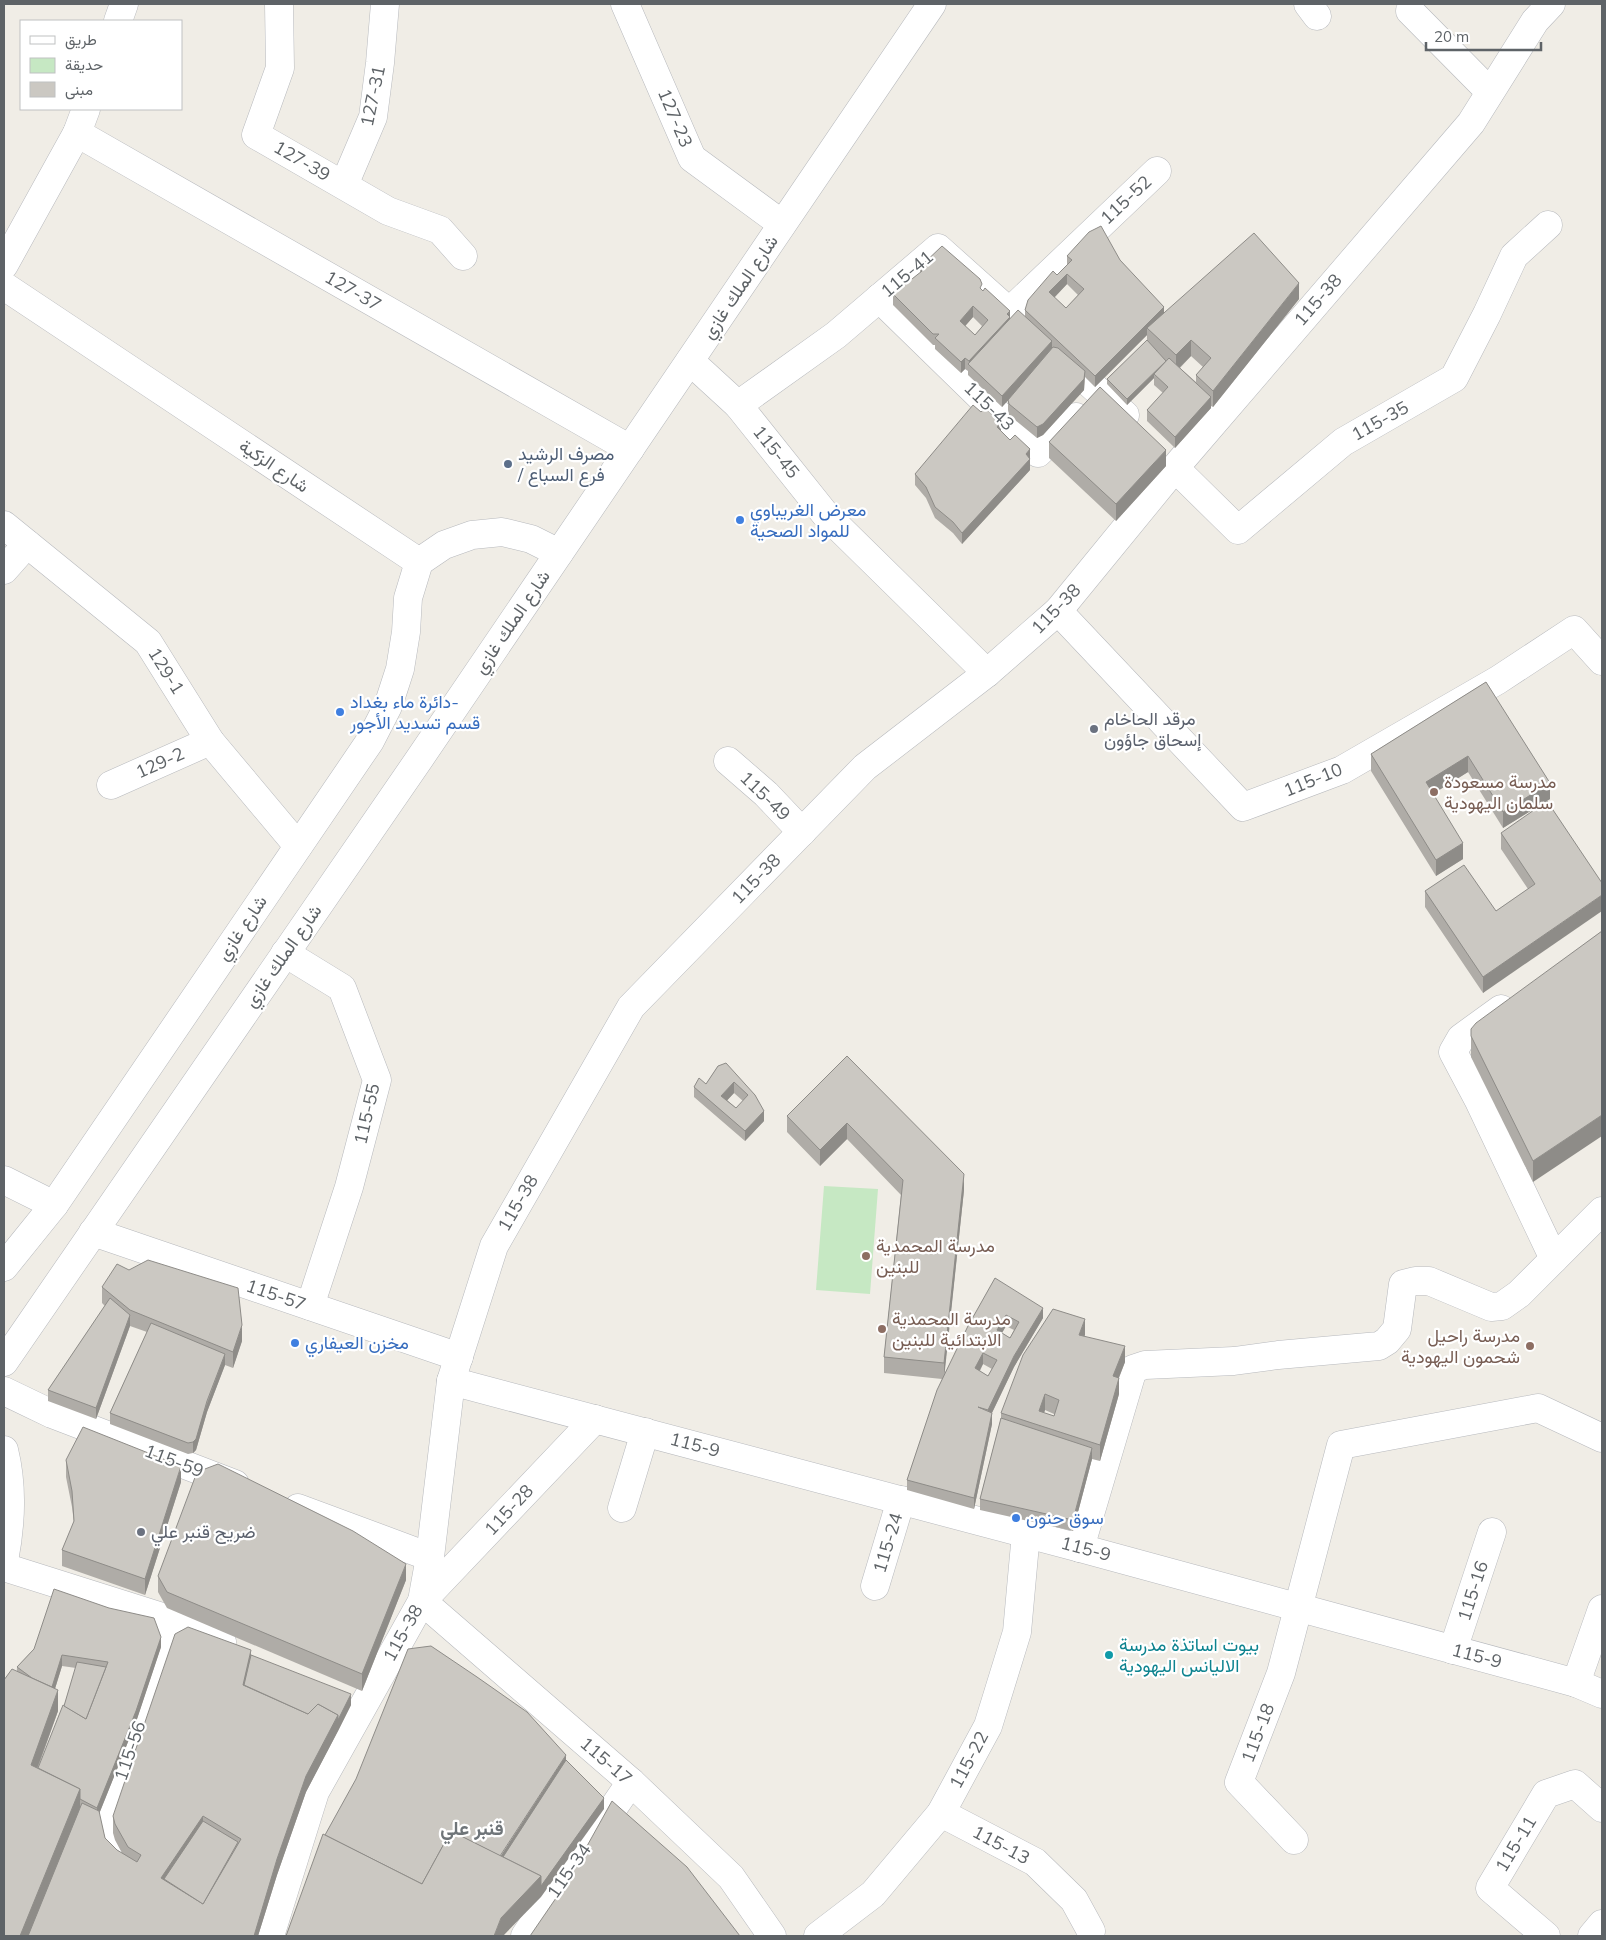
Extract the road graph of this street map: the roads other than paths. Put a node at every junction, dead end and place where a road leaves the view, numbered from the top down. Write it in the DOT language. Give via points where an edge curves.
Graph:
graph roads {
  1 [pos="124,4"];
  2 [pos="279,4"];
  3 [pos="385,4"];
  4 [pos="625,4"];
  5 [pos="932,4"];
  6 [pos="1551,4"];
  7 [pos="1410,11"];
  8 [pos="118,20"];
  9 [pos="1490,92"];
  10 [pos="81,121"];
  11 [pos="1157,171"];
  12 [pos="344,185"];
  13 [pos="782,224"];
  14 [pos="1548,225"];
  15 [pos="463,256"];
  16 [pos="4,265"];
  17 [pos="4,286"];
  18 [pos="879,298"];
  19 [pos="1008,312"];
  20 [pos="690,360"];
  21 [pos="1101,394"];
  22 [pos="738,405"];
  23 [pos="630,449"];
  24 [pos="1177,465"];
  25 [pos="4,525"];
  26 [pos="27,544"];
  27 [pos="558,553"];
  28 [pos="419,562"];
  29 [pos="4,570"];
  30 [pos="1058,611"];
  31 [pos="1602,661"];
  32 [pos="987,673"];
  33 [pos="210,740"];
  34 [pos="728,761"];
  35 [pos="111,785"];
  36 [pos="802,832"];
  37 [pos="298,846"];
  38 [pos="285,953"];
  39 [pos="1524,993"];
  40 [pos="4,1180"];
  41 [pos="54,1205"];
  42 [pos="1602,1211"];
  43 [pos="93,1232"];
  44 [pos="1554,1259"];
  45 [pos="4,1267"];
  46 [pos="310,1306"];
  47 [pos="4,1362"];
  48 [pos="455,1369"];
  49 [pos="4,1391"];
  50 [pos="595,1419"];
  51 [pos="646,1432"];
  52 [pos="1602,1438"];
  53 [pos="4,1450"];
  54 [pos="901,1500"];
  55 [pos="622,1508"];
  56 [pos="1492,1532"];
  57 [pos="1026,1533"];
  58 [pos="1080,1548"];
  59 [pos="430,1558"];
  60 [pos="4,1561"];
  61 [pos="4,1567"];
  62 [pos="875,1586"];
  63 [pos="422,1601"];
  64 [pos="1298,1608"];
  65 [pos="1602,1609"];
  66 [pos="175,1621"];
  67 [pos="1453,1650"];
  68 [pos="247,1653"];
  69 [pos="1576,1683"];
  70 [pos="1602,1694"];
  71 [pos="631,1782"];
  72 [pos="1602,1808"];
  73 [pos="941,1813"];
  74 [pos="1294,1840"];
  75 [pos="134,1872"];
  76 [pos="1602,1924"];
  77 [pos="1091,1932"];
  78 [pos="270,1936"];
  79 [pos="525,1936"];
  80 [pos="772,1936"];
  81 [pos="818,1936"];
  82 [pos="1546,1936"];
  83 [pos="1592,1936"];
  1 -- 8 [label="street"];
  2 -- 12 [label="street, 127-39" via="280,68 256,135"];
  3 -- 12 [label="street, 127-31" via="373,116"];
  4 -- 13 [label="street, 127-23" via="692,158"];
  5 -- 13 [label="street, شارع الملك غازي"];
  6 -- 9 [label="street, 115-38" via="1535,21"];
  7 -- 9 [label="street"];
  9 -- 24 [label="street, 115-38" via="1471,122"];
  10 -- 16 [label="street, 127-37"];
  10 -- 23 [label="street, 127-37"];
  11 -- 19 [label="street, 115-52"];
  12 -- 15 [label="street, 127-39" via="388,211 440,230"];
  13 -- 20 [label="street, شارع الملك غازي"];
  14 -- 24 [label="street, 115-35" via="1514,256 1454,378 1343,442 1238,530"];
  17 -- 28 [label="street, شارع الزكية"];
  18 -- 19 [label="street, 115-41" via="938,248"];
  18 -- 21 [label="street, 115-43" via="1038,453"];
  18 -- 22 [label="street, 115-41" via="836,335"];
  19 -- 21 [label="street, 115-41"];
  20 -- 22 [label="street, 115-45"];
  20 -- 23 [label="street, شارع الملك غازي"];
  21 -- 24 [label="street, 115-41"];
  22 -- 32 [label="street, 115-45" via="825,514"];
  23 -- 27 [label="street, شارع الملك غازي"];
  24 -- 30 [label="street, 115-38"];
  25 -- 26 [label="street, 129-1"];
  26 -- 29 [label="street"];
  26 -- 33 [label="street, 129-1" via="148,642"];
  27 -- 28 [label="street" via="531,539 502,532 472,534 444,544"];
  27 -- 38 [label="street, شارع الملك غازي"];
  28 -- 37 [label="street, شارع غازي" via="408,598 400,669 388,706 370,741"];
  30 -- 31 [label="street, 115-10" via="1243,807 1342,770 1498,680 1574,630"];
  30 -- 32 [label="street, 115-38"];
  32 -- 36 [label="street, 115-38" via="865,767"];
  33 -- 35 [label="street, 129-2"];
  33 -- 37 [label="street, 129-1"];
  34 -- 36 [label="street, 115-49"];
  36 -- 48 [label="street, 115-38" via="631,1007 494,1246"];
  37 -- 41 [label="street, شارع غازي"];
  38 -- 43 [label="street, شارع الملك غازي"];
  38 -- 46 [label="street, 115-55" via="342,988 377,1080 349,1187"];
  39 -- 44 [label="street" via="1461,1038 1453,1052"];
  40 -- 41 [label="street"];
  41 -- 45 [label="street, شارع غازي"];
  42 -- 44 [label="street"];
  43 -- 46 [label="street, 115-57"];
  43 -- 47 [label="street, شارع الملك غازي"];
  44 -- 58 [label="street" via="1502,1306 1491,1307 1428,1281 1403,1284 1397,1329 1388,1341 1379,1346 1234,1361 1145,1365 1134,1369"];
  46 -- 48 [label="street, 115-57"];
  48 -- 50 [label="street, 115-9"];
  48 -- 59 [label="street, 115-38"];
  49 -- 59 [label="street, 115-59" via="52,1414"];
  50 -- 51 [label="street, 115-9"];
  50 -- 63 [label="street, 115-28"];
  51 -- 54 [label="street, 115-9"];
  51 -- 55 [label="street"];
  52 -- 64 [label="street" via="1538,1408 1341,1445"];
  53 -- 60 [label="street" via="10,1509"];
  54 -- 57 [label="street, 115-9"];
  54 -- 62 [label="street, 115-24"];
  56 -- 67 [label="street, 115-16"];
  57 -- 58 [label="street, 115-9"];
  57 -- 73 [label="street, 115-22" via="1017,1632 988,1726"];
  58 -- 64 [label="street, 115-9"];
  59 -- 63 [label="street, 115-38"];
  61 -- 66 [label="street"];
  63 -- 71 [label="street, 115-17"];
  63 -- 78 [label="street, 115-38" via="354,1700 315,1792"];
  64 -- 67 [label="street, 115-9"];
  64 -- 74 [label="street, 115-18" via="1281,1673 1239,1782"];
  65 -- 69 [label="street"];
  66 -- 68 [label="street"];
  66 -- 75 [label="street, 115-56" via="106,1821 110,1849 122,1864"];
  67 -- 69 [label="street, 115-9"];
  69 -- 70 [label="street, 115-9"];
  71 -- 79 [label="street, 115-34"];
  71 -- 80 [label="street, 115-17" via="731,1878"];
  72 -- 82 [label="street, 115-11" via="1575,1784 1546,1794 1490,1888"];
  73 -- 77 [label="street, 115-13" via="1035,1862 1074,1900"];
  73 -- 81 [label="street, 115-22" via="873,1894"];
  76 -- 83 [label="street"];
}
